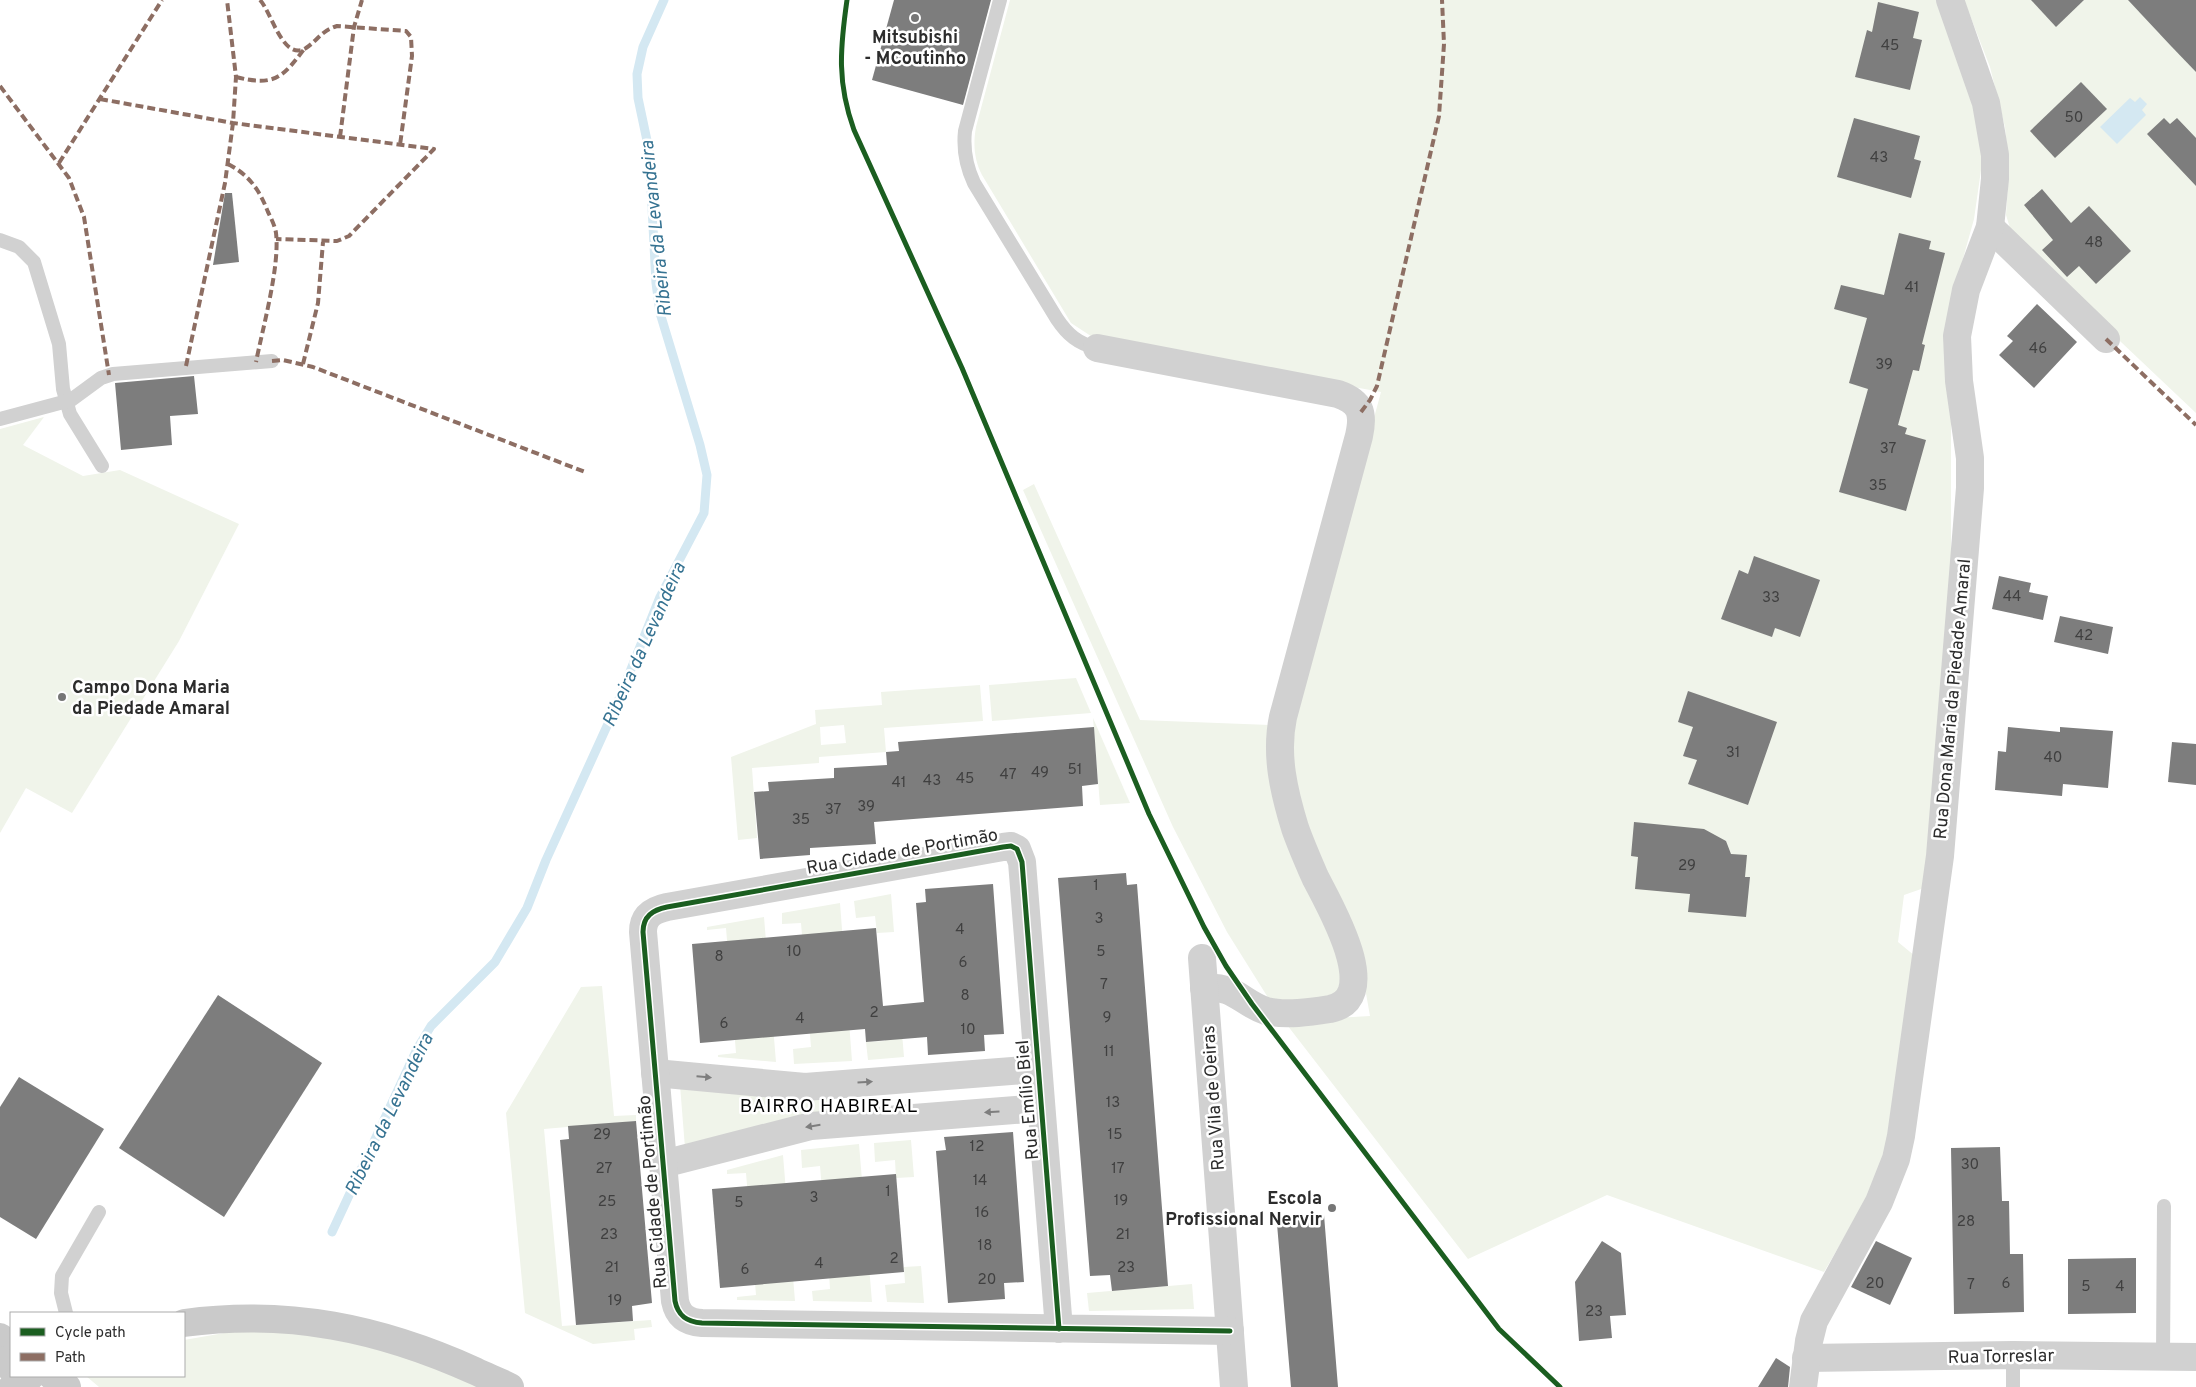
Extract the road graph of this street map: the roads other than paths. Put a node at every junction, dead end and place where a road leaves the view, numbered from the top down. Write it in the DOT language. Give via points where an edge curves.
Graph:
graph roads {
  1 [pos="1000,0"];
  2 [pos="1950,0"];
  3 [pos="1990,226"];
  4 [pos="0,240"];
  5 [pos="2106,339"];
  6 [pos="1096,348"];
  7 [pos="272,361"];
  8 [pos="66,402"];
  9 [pos="0,419"];
  10 [pos="102,466"];
  11 [pos="1022,870"];
  12 [pos="1202,958"];
  13 [pos="1204,988"];
  14 [pos="1038,1069"];
  15 [pos="655,1072"];
  16 [pos="1041,1108"];
  17 [pos="663,1164"];
  18 [pos="2164,1206"];
  19 [pos="99,1212"];
  20 [pos="66,1312"];
  21 [pos="185,1323"];
  22 [pos="1059,1329"];
  23 [pos="1230,1331"];
  24 [pos="2013,1355"];
  25 [pos="2164,1357"];
  26 [pos="2196,1357"];
  27 [pos="1806,1358"];
  28 [pos="477,1373"];
  29 [pos="22,1377"];
  30 [pos="29,1377"];
  31 [pos="53,1377"];
  32 [pos="12,1387"];
  33 [pos="36,1387"];
  34 [pos="67,1387"];
  35 [pos="502,1387"];
  36 [pos="510,1387"];
  37 [pos="1234,1387"];
  38 [pos="1803,1387"];
  39 [pos="2013,1387"];
  1 -- 6 [label="lane" via="965,131 967,165 974,183 1062,326 1079,342"];
  2 -- 3 [label="street, Rua Dona Maria da Piedade Amaral" via="1986,104 1992,131 1996,155"];
  3 -- 5 [label="street"];
  3 -- 27 [label="street, Rua Dona Maria da Piedade Amaral" via="1966,290 1957,336 1970,450 1970,488 1940,856 1902,1136 1879,1202 1820,1308 1812,1327"];
  4 -- 8 [label="lane" via="19,247 34,262 59,344"];
  6 -- 13 [label="street" via="1338,394 1358,405 1362,420 1283,717 1279,743 1285,789 1298,838 1349,951 1353,975 1351,991 1338,1006 1325,1010 1277,1013 1258,1008 1222,987"];
  7 -- 8 [label="lane" via="113,374 101,378"];
  8 -- 9 [label="lane"];
  8 -- 10 [label="lane"];
  11 -- 14 [label="street, Rua Emílio Biel"];
  11 -- 15 [label="street, Rua Cidade de Portimão" via="1019,851 1006,847 652,911 643,928"];
  12 -- 13 [label="street, Rua Vila de Oeiras"];
  13 -- 23 [label="street, Rua Vila de Oeiras"];
  15 -- 14 [label="street, one-way" via="805,1087"];
  14 -- 16 [label="street, Rua Emílio Biel"];
  15 -- 17 [label="street, Rua Cidade de Portimão"];
  16 -- 17 [label="street, one-way" via="811,1126"];
  16 -- 22 [label="street, Rua Emílio Biel"];
  17 -- 22 [label="street, Rua Cidade de Portimão" via="676,1304 681,1315 689,1321"];
  18 -- 25 [label="lane"];
  19 -- 20 [label="lane" via="62,1276 60,1293"];
  21 -- 28 [label="main road" via="266,1318 328,1324 416,1348"];
  22 -- 23 [label="street, Rua Cidade de Portimão"];
  23 -- 37 [label="street, Rua Vila de Oeiras"];
  24 -- 25 [label="street, Rua Torreslar"];
  24 -- 27 [label="street, Rua Torreslar"];
  24 -- 39 [label="lane"];
  25 -- 26 [label="street, Rua Torreslar"];
  27 -- 38 [label="street, Rua Dona Maria da Piedade Amaral"];
  28 -- 35 [label="main road"];
  28 -- 36 [label="main road"];
  29 -- 33 [label="main road"];
  30 -- 32 [label="main road"];
  31 -- 34 [label="main road"];
}
